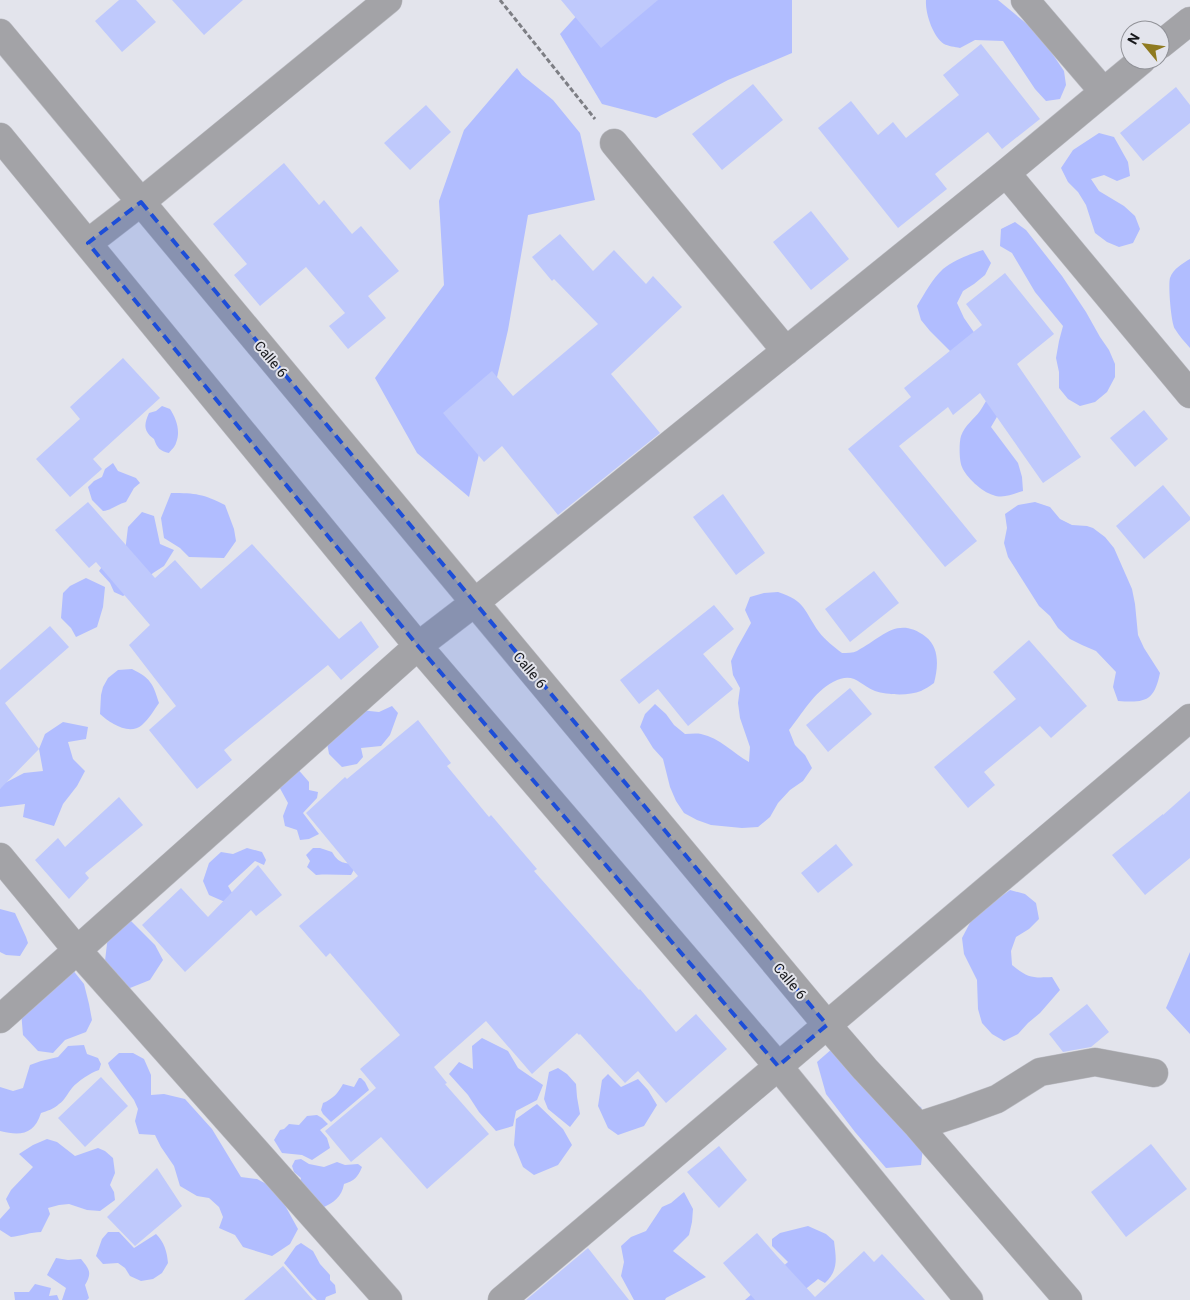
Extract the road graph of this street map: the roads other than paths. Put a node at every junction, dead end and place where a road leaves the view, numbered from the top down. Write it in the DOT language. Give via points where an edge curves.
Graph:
graph roads {
  1 [pos="388,0"];
  2 [pos="1025,0"];
  3 [pos="1190,21"];
  4 [pos="0,33"];
  5 [pos="1170,37"];
  6 [pos="1129,70"];
  7 [pos="1103,91"];
  8 [pos="0,137"];
  9 [pos="614,143"];
  10 [pos="1006,173"];
  11 [pos="141,202"];
  12 [pos="88,244"];
  13 [pos="786,351"];
  14 [pos="1190,394"];
  15 [pos="474,603"];
  16 [pos="418,646"];
  17 [pos="1190,718"];
  18 [pos="0,857"];
  19 [pos="77,950"];
  20 [pos="0,1019"];
  21 [pos="827,1025"];
  22 [pos="778,1066"];
  23 [pos="1154,1073"];
  24 [pos="918,1126"];
  25 [pos="388,1300"];
  26 [pos="502,1300"];
  27 [pos="969,1300"];
  28 [pos="1068,1300"];
  1 -- 11 [label="street"];
  2 -- 7 [label="street"];
  3 -- 5 [label="street"];
  4 -- 11 [label="street, Calle 6"];
  6 -- 7 [label="street"];
  7 -- 10 [label="street"];
  8 -- 12 [label="street"];
  9 -- 13 [label="street"];
  10 -- 13 [label="street"];
  10 -- 14 [label="street"];
  11 -- 12 [label="street"];
  11 -- 15 [label="street, Calle 6"];
  12 -- 16 [label="street"];
  13 -- 15 [label="street"];
  15 -- 16 [label="street"];
  15 -- 21 [label="street, Calle 6"];
  16 -- 19 [label="street"];
  16 -- 22 [label="street"];
  17 -- 21 [label="street"];
  18 -- 19 [label="street"];
  19 -- 20 [label="street"];
  19 -- 25 [label="street"];
  21 -- 22 [label="street"];
  21 -- 24 [label="street, Calle 6"];
  22 -- 26 [label="street"];
  22 -- 27 [label="street"];
  23 -- 24 [label="street" via="1095,1062 1040,1072 997,1100"];
  24 -- 28 [label="street, Calle 6"];
}
